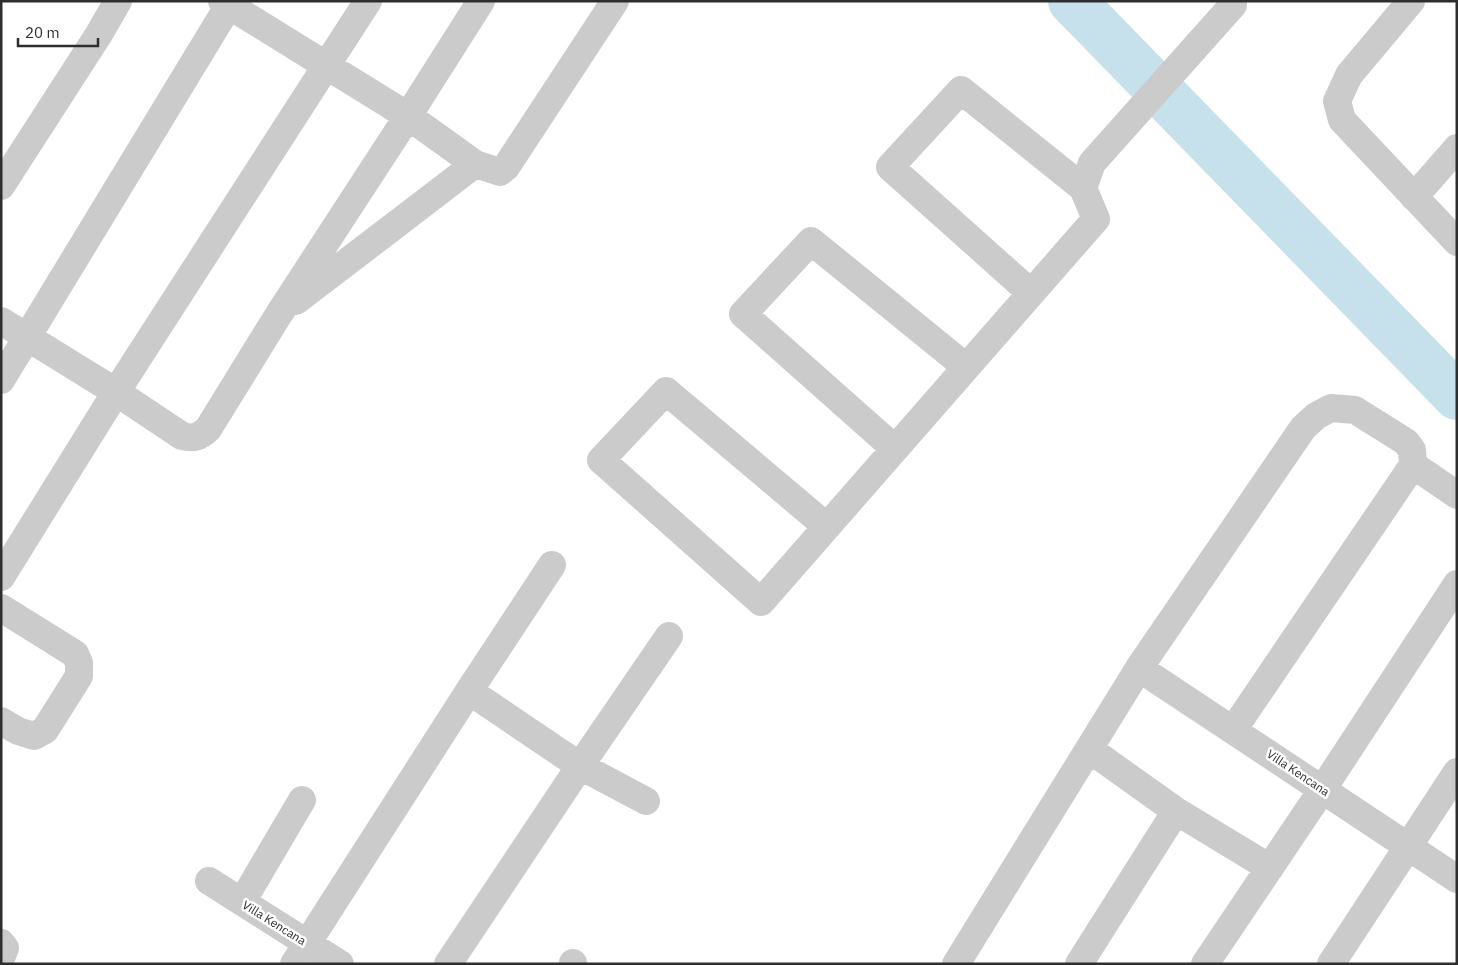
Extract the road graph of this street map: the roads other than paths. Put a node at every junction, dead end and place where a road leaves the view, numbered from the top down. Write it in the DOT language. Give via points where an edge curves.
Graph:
graph roads {
  1 [pos="118,1"];
  2 [pos="368,1"];
  3 [pos="481,1"];
  4 [pos="615,1"];
  5 [pos="1411,1"];
  6 [pos="1228,2"];
  7 [pos="226,3"];
  8 [pos="325,65"];
  9 [pos="408,116"];
  10 [pos="1457,148"];
  11 [pos="475,164"];
  12 [pos="1,186"];
  13 [pos="1083,188"];
  14 [pos="1414,197"];
  15 [pos="1457,242"];
  16 [pos="1031,293"];
  17 [pos="279,314"];
  18 [pos="1,321"];
  19 [pos="28,337"];
  20 [pos="966,367"];
  21 [pos="1,380"];
  22 [pos="116,392"];
  23 [pos="894,448"];
  24 [pos="1413,465"];
  25 [pos="1457,495"];
  26 [pos="826,526"];
  27 [pos="552,565"];
  28 [pos="1,577"];
  29 [pos="1457,584"];
  30 [pos="1,608"];
  31 [pos="669,636"];
  32 [pos="1139,668"];
  33 [pos="469,690"];
  34 [pos="1,721"];
  35 [pos="1233,730"];
  36 [pos="1089,749"];
  37 [pos="580,766"];
  38 [pos="1457,772"];
  39 [pos="1322,790"];
  40 [pos="302,800"];
  41 [pos="646,801"];
  42 [pos="1176,811"];
  43 [pos="1407,846"];
  44 [pos="1270,868"];
  45 [pos="1457,879"];
  46 [pos="209,881"];
  47 [pos="242,902"];
  48 [pos="1,942"];
  49 [pos="301,954"];
  50 [pos="1,958"];
  51 [pos="340,964"];
  52 [pos="448,964"];
  53 [pos="956,964"];
  54 [pos="1079,964"];
  55 [pos="1204,964"];
  56 [pos="1331,964"];
  1 -- 12 [label="street"];
  2 -- 8 [label="street"];
  3 -- 9 [label="street"];
  4 -- 11 [label="street" via="504,170 497,172"];
  5 -- 14 [label="street" via="1349,75 1337,101 1342,120"];
  6 -- 13 [label="street" via="1196,46 1092,163"];
  7 -- 8 [label="street"];
  7 -- 19 [label="street"];
  8 -- 9 [label="street"];
  8 -- 22 [label="street"];
  9 -- 11 [label="street"];
  9 -- 17 [label="street"];
  10 -- 14 [label="street"];
  11 -- 17 [label="street"];
  13 -- 16 [label="street" via="1096,219"];
  13 -- 16 [label="street" via="961,90 890,167"];
  14 -- 15 [label="street"];
  16 -- 20 [label="street"];
  17 -- 22 [label="street" via="201,435 193,438 182,436"];
  18 -- 19 [label="street"];
  19 -- 21 [label="street"];
  19 -- 22 [label="street"];
  20 -- 23 [label="street"];
  20 -- 23 [label="street" via="811,241 743,314"];
  22 -- 28 [label="street"];
  23 -- 26 [label="street"];
  24 -- 25 [label="street"];
  24 -- 32 [label="street" via="1412,450 1406,442 1355,410 1331,408 1316,416 1303,428"];
  24 -- 35 [label="street"];
  26 -- 26 [label="street" via="761,602 601,460 666,391"];
  27 -- 33 [label="street"];
  29 -- 39 [label="street"];
  30 -- 34 [label="street" via="76,654 79,663 79,676 45,730 34,736"];
  31 -- 37 [label="street"];
  32 -- 35 [label="street, Villa Kencana"];
  32 -- 36 [label="street"];
  33 -- 37 [label="street"];
  33 -- 49 [label="street"];
  35 -- 39 [label="street, Villa Kencana"];
  36 -- 42 [label="street"];
  36 -- 53 [label="street"];
  37 -- 41 [label="street"];
  37 -- 52 [label="street"];
  38 -- 43 [label="street"];
  39 -- 43 [label="street, Villa Kencana"];
  39 -- 44 [label="street"];
  40 -- 47 [label="street"];
  42 -- 44 [label="street"];
  42 -- 54 [label="street"];
  43 -- 45 [label="street, Villa Kencana"];
  43 -- 56 [label="street"];
  44 -- 55 [label="street"];
  46 -- 47 [label="street, Villa Kencana"];
  47 -- 49 [label="street, Villa Kencana"];
  48 -- 50 [label="street" via="4,948"];
  49 -- 51 [label="street, Villa Kencana"];
}
